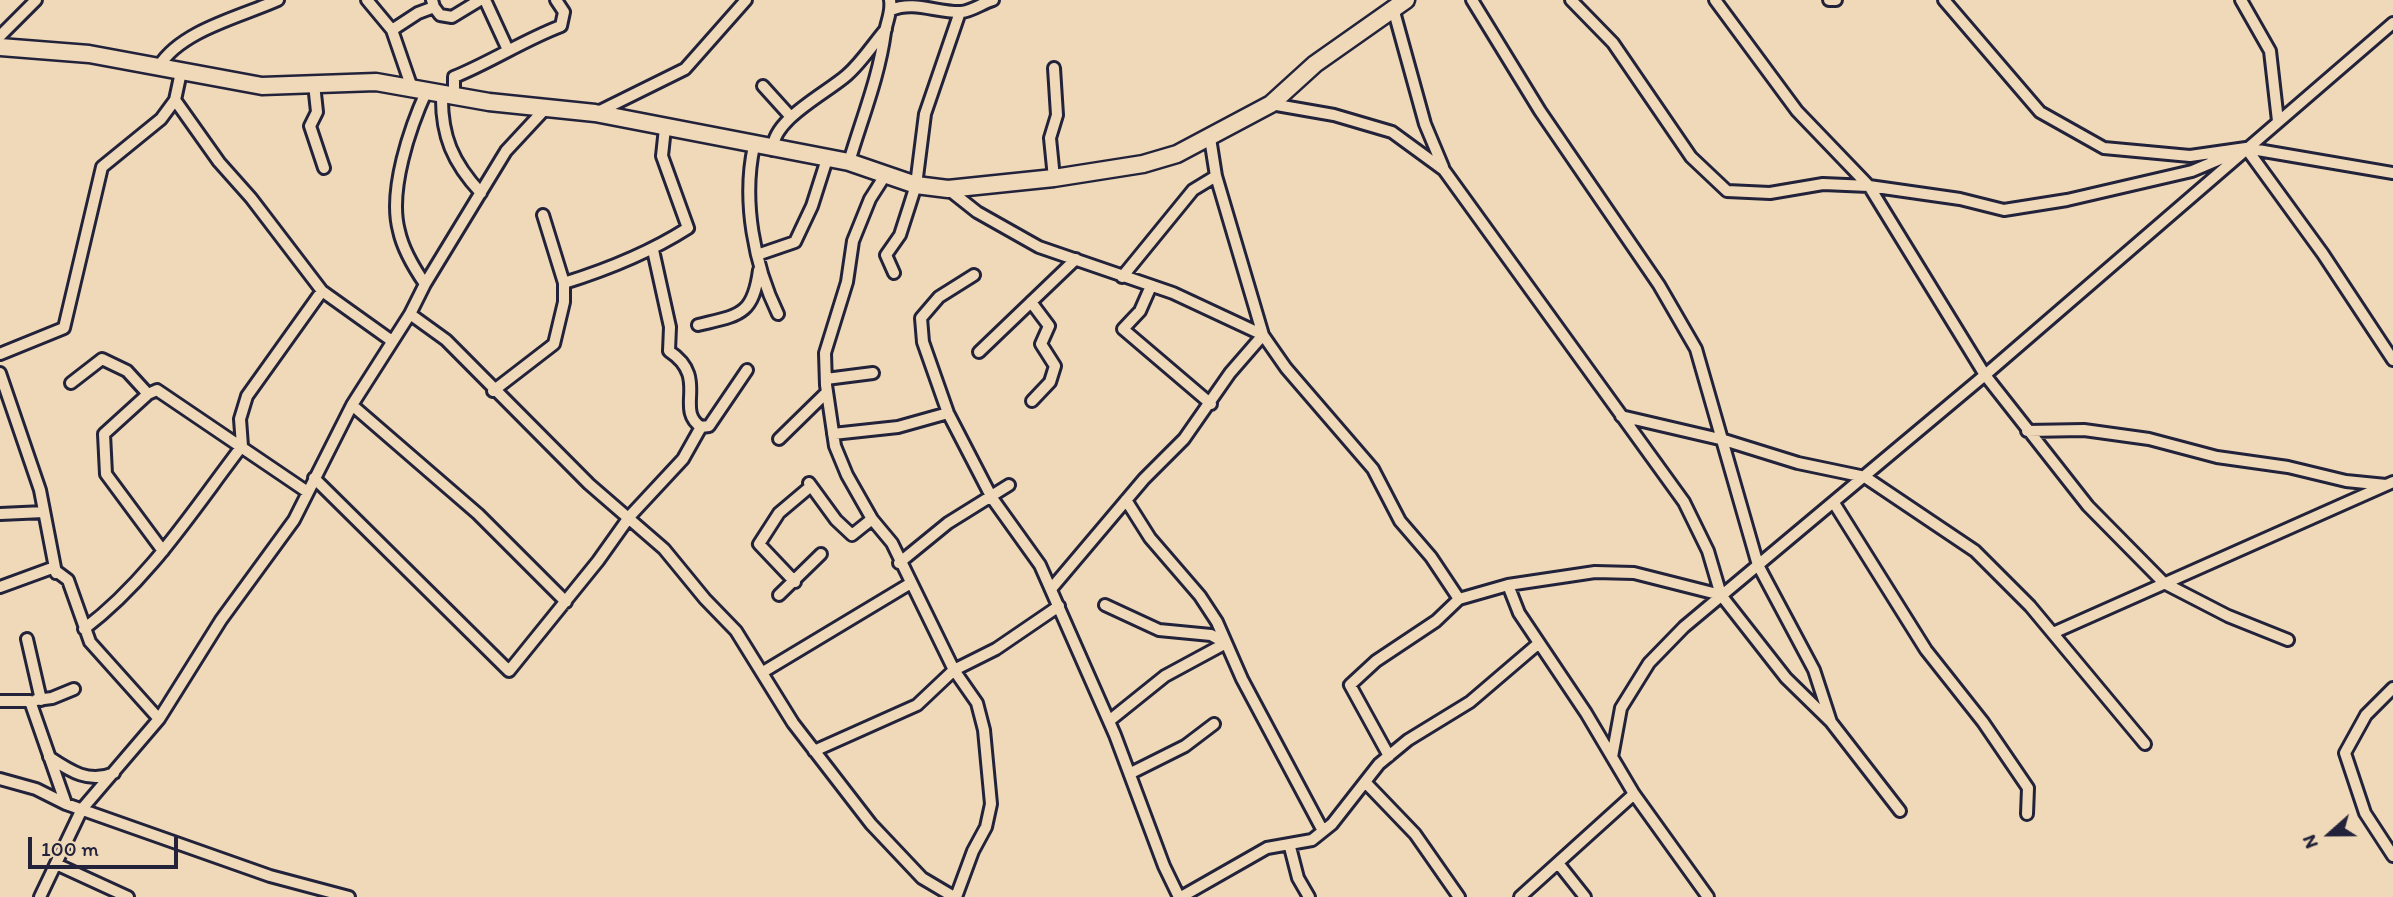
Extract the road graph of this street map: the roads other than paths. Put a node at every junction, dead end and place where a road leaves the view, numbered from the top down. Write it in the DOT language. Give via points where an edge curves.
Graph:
graph roads {
  1 [pos="278,0"];
  2 [pos="368,0"];
  3 [pos="482,0"];
  4 [pos="746,0"];
  5 [pos="993,0"];
  6 [pos="1472,0"];
  7 [pos="1571,0"];
  8 [pos="1715,0"];
  9 [pos="1829,0"];
  10 [pos="1836,0"];
  11 [pos="1944,0"];
  12 [pos="2241,0"];
  13 [pos="30,2"];
  14 [pos="562,2"];
  15 [pos="263,3"];
  16 [pos="433,4"];
  17 [pos="1400,4"];
  18 [pos="890,5"];
  19 [pos="960,12"];
  20 [pos="2393,23"];
  21 [pos="886,29"];
  22 [pos="392,30"];
  23 [pos="0,36"];
  24 [pos="0,47"];
  25 [pos="508,50"];
  26 [pos="159,66"];
  27 [pos="1054,68"];
  28 [pos="181,72"];
  29 [pos="314,84"];
  30 [pos="763,86"];
  31 [pos="434,92"];
  32 [pos="175,100"];
  33 [pos="1271,104"];
  34 [pos="545,109"];
  35 [pos="595,113"];
  36 [pos="791,117"];
  37 [pos="2278,121"];
  38 [pos="665,128"];
  39 [pos="1210,138"];
  40 [pos="754,146"];
  41 [pos="2246,148"];
  42 [pos="773,150"];
  43 [pos="827,159"];
  44 [pos="849,162"];
  45 [pos="324,168"];
  46 [pos="1444,170"];
  47 [pos="2393,173"];
  48 [pos="886,174"];
  49 [pos="1216,176"];
  50 [pos="1054,178"];
  51 [pos="916,185"];
  52 [pos="1869,186"];
  53 [pos="948,189"];
  54 [pos="481,193"];
  55 [pos="543,215"];
  56 [pos="653,250"];
  57 [pos="1076,259"];
  58 [pos="758,260"];
  59 [pos="894,273"];
  60 [pos="974,275"];
  61 [pos="1122,276"];
  62 [pos="564,283"];
  63 [pos="425,284"];
  64 [pos="1151,286"];
  65 [pos="322,291"];
  66 [pos="1031,302"];
  67 [pos="410,314"];
  68 [pos="778,314"];
  69 [pos="698,326"];
  70 [pos="1263,335"];
  71 [pos="392,341"];
  72 [pos="979,352"];
  73 [pos="0,354"];
  74 [pos="2393,360"];
  75 [pos="747,370"];
  76 [pos="873,373"];
  77 [pos="0,375"];
  78 [pos="1985,375"];
  79 [pos="826,379"];
  80 [pos="71,383"];
  81 [pos="493,391"];
  82 [pos="827,392"];
  83 [pos="148,394"];
  84 [pos="1032,401"];
  85 [pos="1211,404"];
  86 [pos="352,405"];
  87 [pos="948,413"];
  88 [pos="1621,416"];
  89 [pos="701,427"];
  90 [pos="2027,431"];
  91 [pos="833,434"];
  92 [pos="779,439"];
  93 [pos="1724,440"];
  94 [pos="242,446"];
  95 [pos="1865,477"];
  96 [pos="314,478"];
  97 [pos="2391,483"];
  98 [pos="1009,485"];
  99 [pos="306,491"];
  100 [pos="992,498"];
  101 [pos="1126,500"];
  102 [pos="1834,503"];
  103 [pos="44,512"];
  104 [pos="0,514"];
  105 [pos="629,516"];
  106 [pos="872,519"];
  107 [pos="163,551"];
  108 [pos="821,554"];
  109 [pos="899,563"];
  110 [pos="1758,565"];
  111 [pos="56,573"];
  112 [pos="795,582"];
  113 [pos="911,583"];
  114 [pos="2164,583"];
  115 [pos="1508,584"];
  116 [pos="0,587"];
  117 [pos="1051,589"];
  118 [pos="779,595"];
  119 [pos="1721,595"];
  120 [pos="1459,599"];
  121 [pos="566,602"];
  122 [pos="1105,605"];
  123 [pos="1059,606"];
  124 [pos="84,629"];
  125 [pos="2053,633"];
  126 [pos="27,639"];
  127 [pos="2288,640"];
  128 [pos="1226,643"];
  129 [pos="1539,643"];
  130 [pos="954,670"];
  131 [pos="763,672"];
  132 [pos="2393,688"];
  133 [pos="74,689"];
  134 [pos="36,700"];
  135 [pos="0,701"];
  136 [pos="159,719"];
  137 [pos="1109,721"];
  138 [pos="1832,722"];
  139 [pos="1214,724"];
  140 [pos="2145,744"];
  141 [pos="814,751"];
  142 [pos="1389,756"];
  143 [pos="50,757"];
  144 [pos="1612,757"];
  145 [pos="116,772"];
  146 [pos="1131,773"];
  147 [pos="0,779"];
  148 [pos="1366,783"];
  149 [pos="1634,793"];
  150 [pos="66,804"];
  151 [pos="82,809"];
  152 [pos="1900,811"];
  153 [pos="2026,814"];
  154 [pos="1323,831"];
  155 [pos="1290,846"];
  156 [pos="2393,856"];
  157 [pos="1558,863"];
  158 [pos="56,864"];
  159 [pos="40,897"];
  160 [pos="128,897"];
  161 [pos="349,897"];
  162 [pos="955,897"];
  163 [pos="1180,897"];
  164 [pos="1309,897"];
  165 [pos="1459,897"];
  166 [pos="1520,897"];
  167 [pos="1585,897"];
  168 [pos="1708,897"];
  1 -- 15 [label="street"];
  2 -- 22 [label="street"];
  3 -- 16 [label="street" via="452,17 440,15"];
  3 -- 25 [label="street"];
  4 -- 35 [label="street" via="685,69"];
  5 -- 19 [label="street"];
  6 -- 93 [label="street" via="1540,111 1660,285 1696,349"];
  7 -- 52 [label="street" via="1613,43 1691,157 1727,191 1770,193 1823,184"];
  8 -- 52 [label="street" via="1797,111"];
  9 -- 10 [label="street"];
  11 -- 41 [label="street" via="2040,112 2104,148 2190,156"];
  12 -- 37 [label="street" via="2270,51"];
  13 -- 23 [label="street"];
  14 -- 25 [label="street" via="561,26"];
  15 -- 26 [label="street" via="190,39 167,53"];
  16 -- 22 [label="street"];
  17 -- 33 [label="main road" via="1315,64"];
  17 -- 46 [label="street" via="1425,124"];
  18 -- 19 [label="street" via="917,2"];
  18 -- 21 [label="street"];
  19 -- 51 [label="street" via="925,114"];
  20 -- 37 [label="street"];
  21 -- 36 [label="street" via="848,74"];
  21 -- 44 [label="street" via="884,53"];
  22 -- 31 [label="street"];
  24 -- 26 [label="main road" via="89,54"];
  25 -- 31 [label="street"];
  26 -- 28 [label="main road"];
  27 -- 50 [label="street" via="1057,115 1050,138"];
  28 -- 29 [label="main road" via="262,86"];
  28 -- 32 [label="street"];
  29 -- 31 [label="main road" via="347,81"];
  29 -- 45 [label="street" via="317,111 310,127"];
  30 -- 36 [label="street"];
  31 -- 34 [label="main road"];
  31 -- 54 [label="street" via="449,149"];
  31 -- 63 [label="street" via="406,148 397,211 405,249"];
  32 -- 65 [label="street"];
  32 -- 73 [label="street" via="161,120 102,167 64,328"];
  33 -- 39 [label="main road"];
  33 -- 46 [label="street" via="1392,132"];
  34 -- 35 [label="main road"];
  34 -- 54 [label="street" via="506,151"];
  35 -- 38 [label="main road"];
  36 -- 42 [label="street"];
  37 -- 41 [label="street"];
  38 -- 40 [label="main road"];
  38 -- 56 [label="street" via="662,156 688,228"];
  39 -- 49 [label="street"];
  39 -- 50 [label="main road" via="1143,163"];
  40 -- 42 [label="main road"];
  40 -- 58 [label="street" via="751,204"];
  41 -- 47 [label="street"];
  41 -- 52 [label="street" via="2192,171 2004,210"];
  41 -- 74 [label="street"];
  41 -- 78 [label="street"];
  42 -- 43 [label="main road"];
  43 -- 44 [label="main road"];
  43 -- 58 [label="street" via="795,242"];
  44 -- 48 [label="main road"];
  46 -- 88 [label="street"];
  48 -- 51 [label="main road"];
  48 -- 79 [label="street" via="853,241 847,282 825,353"];
  49 -- 61 [label="street" via="1193,190"];
  49 -- 70 [label="street"];
  50 -- 53 [label="main road"];
  51 -- 53 [label="main road"];
  51 -- 59 [label="street" via="900,235 886,255"];
  52 -- 78 [label="street"];
  53 -- 57 [label="street" via="1007,231"];
  54 -- 63 [label="street"];
  55 -- 62 [label="street"];
  56 -- 62 [label="street"];
  56 -- 89 [label="street" via="670,327 669,351 689,373 692,393 688,407 693,422"];
  57 -- 61 [label="street"];
  57 -- 66 [label="street"];
  58 -- 68 [label="street"];
  58 -- 69 [label="street" via="755,297 742,312"];
  60 -- 87 [label="street" via="939,297 920,318 923,341"];
  61 -- 64 [label="street"];
  62 -- 81 [label="street" via="554,344"];
  63 -- 67 [label="street"];
  64 -- 70 [label="street"];
  64 -- 85 [label="street" via="1140,311 1123,329"];
  65 -- 71 [label="street"];
  65 -- 94 [label="street" via="247,396 240,419"];
  66 -- 72 [label="street"];
  66 -- 84 [label="street" via="1049,326 1041,344 1055,366 1050,382"];
  67 -- 71 [label="street"];
  67 -- 81 [label="street" via="446,340"];
  70 -- 85 [label="street"];
  70 -- 120 [label="street" via="1373,469 1400,521"];
  71 -- 86 [label="street"];
  75 -- 89 [label="street" via="709,426"];
  76 -- 79 [label="street"];
  77 -- 103 [label="street"];
  78 -- 90 [label="street"];
  78 -- 95 [label="street"];
  79 -- 82 [label="street"];
  80 -- 83 [label="street" via="102,359 127,371"];
  81 -- 105 [label="street" via="589,484"];
  82 -- 91 [label="street"];
  82 -- 92 [label="street"];
  83 -- 94 [label="street" via="157,390"];
  83 -- 107 [label="street" via="104,434 106,474"];
  85 -- 101 [label="street"];
  86 -- 96 [label="street"];
  86 -- 121 [label="street" via="478,514"];
  87 -- 91 [label="street" via="898,427"];
  87 -- 100 [label="street"];
  88 -- 93 [label="street"];
  88 -- 119 [label="street" via="1684,502 1708,551"];
  89 -- 105 [label="street" via="683,460"];
  90 -- 97 [label="street" via="2084,430 2149,439 2346,481"];
  90 -- 114 [label="street" via="2088,506"];
  91 -- 106 [label="street" via="847,475"];
  93 -- 95 [label="street"];
  93 -- 110 [label="street"];
  94 -- 99 [label="street"];
  94 -- 107 [label="street"];
  95 -- 102 [label="street"];
  95 -- 125 [label="street" via="1975,551"];
  96 -- 99 [label="street"];
  96 -- 121 [label="street" via="509,671"];
  97 -- 114 [label="street"];
  98 -- 100 [label="street"];
  99 -- 136 [label="street" via="294,520 221,620"];
  100 -- 109 [label="street" via="948,523"];
  100 -- 117 [label="street" via="1040,565"];
  101 -- 117 [label="street"];
  101 -- 128 [label="street" via="1150,538 1200,596"];
  102 -- 110 [label="street"];
  102 -- 153 [label="street" via="1926,650 2028,788"];
  103 -- 104 [label="street"];
  103 -- 111 [label="street"];
  105 -- 121 [label="street"];
  105 -- 131 [label="street" via="736,631"];
  106 -- 109 [label="street" via="892,543"];
  106 -- 112 [label="street" via="852,535 810,484 779,513 759,544"];
  107 -- 124 [label="street" via="111,609"];
  108 -- 112 [label="street"];
  109 -- 113 [label="street"];
  110 -- 119 [label="street"];
  110 -- 138 [label="street" via="1814,670"];
  111 -- 116 [label="street" via="52,568"];
  111 -- 124 [label="street" via="68,580"];
  112 -- 118 [label="street"];
  113 -- 130 [label="street"];
  113 -- 131 [label="street"];
  114 -- 125 [label="street"];
  114 -- 127 [label="street" via="2228,617"];
  115 -- 119 [label="street" via="1595,572 1634,573"];
  115 -- 120 [label="street"];
  115 -- 129 [label="street" via="1519,613"];
  117 -- 123 [label="street"];
  119 -- 138 [label="street" via="1786,678"];
  119 -- 144 [label="street" via="1649,663 1621,708"];
  120 -- 142 [label="street" via="1350,685"];
  122 -- 128 [label="street" via="1159,630 1210,635"];
  123 -- 130 [label="street" via="996,649"];
  123 -- 137 [label="street"];
  124 -- 136 [label="street" via="97,653"];
  125 -- 140 [label="street"];
  126 -- 134 [label="street"];
  128 -- 137 [label="street" via="1165,676"];
  128 -- 154 [label="street"];
  129 -- 142 [label="street" via="1470,702"];
  129 -- 144 [label="street"];
  130 -- 141 [label="street" via="917,705"];
  130 -- 162 [label="street" via="977,703 982,721 991,804 986,827"];
  131 -- 141 [label="street"];
  132 -- 156 [label="street" via="2366,715 2345,753 2365,813"];
  133 -- 134 [label="street"];
  134 -- 135 [label="street"];
  134 -- 143 [label="street"];
  136 -- 145 [label="street"];
  137 -- 146 [label="street"];
  138 -- 152 [label="street"];
  139 -- 146 [label="street" via="1185,746"];
  141 -- 162 [label="street" via="871,824 922,878"];
  142 -- 148 [label="street"];
  143 -- 145 [label="street" via="89,778"];
  143 -- 150 [label="street"];
  144 -- 149 [label="street"];
  145 -- 151 [label="street"];
  146 -- 163 [label="street"];
  147 -- 150 [label="street"];
  148 -- 154 [label="street"];
  148 -- 165 [label="street" via="1415,834"];
  149 -- 157 [label="street"];
  149 -- 168 [label="street"];
  150 -- 151 [label="street"];
  151 -- 158 [label="street"];
  151 -- 161 [label="street" via="270,876"];
  154 -- 155 [label="street" via="1312,840"];
  155 -- 163 [label="street" via="1267,848"];
  155 -- 164 [label="street" via="1298,878"];
  157 -- 166 [label="street"];
  157 -- 167 [label="street"];
  158 -- 159 [label="street"];
  158 -- 160 [label="street"];
}
